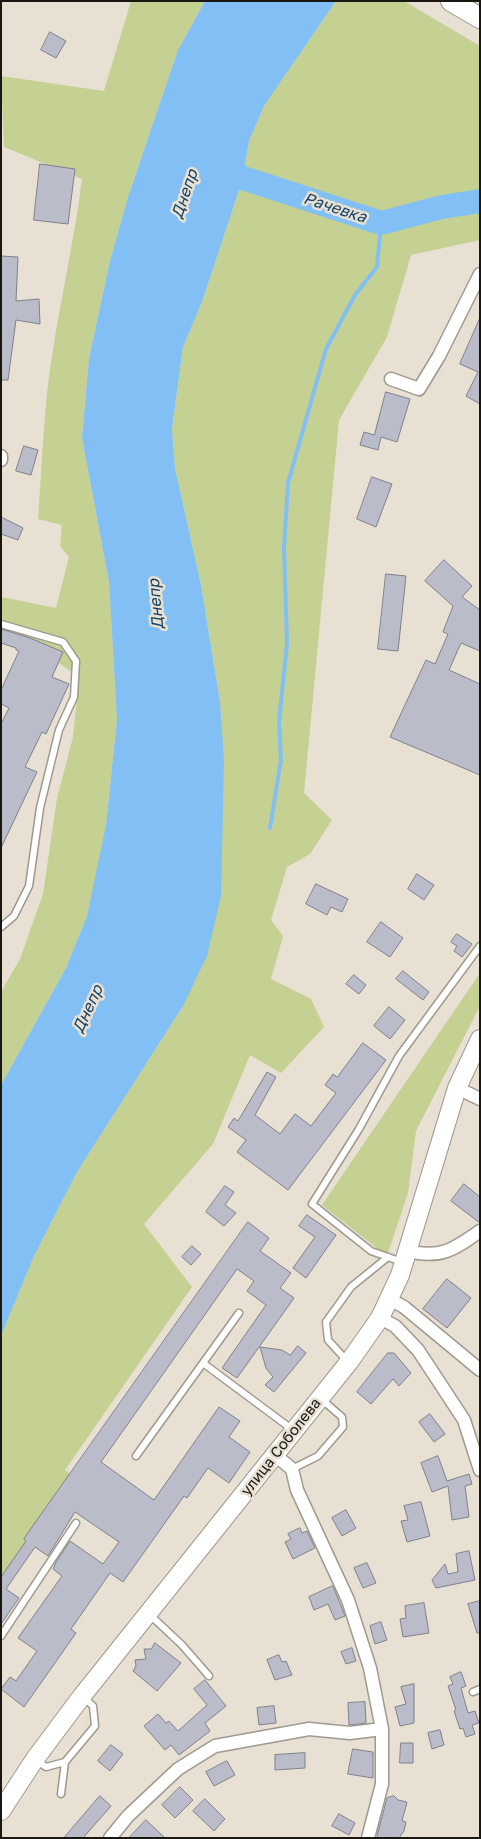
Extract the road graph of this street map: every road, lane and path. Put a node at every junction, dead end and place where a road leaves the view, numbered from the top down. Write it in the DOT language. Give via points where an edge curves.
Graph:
graph roads {
  1 [pos="452,1"];
  2 [pos="480,18"];
  3 [pos="480,274"];
  4 [pos="391,379"];
  5 [pos="1,456"];
  6 [pos="1,460"];
  7 [pos="1,624"];
  8 [pos="1,927"];
  9 [pos="480,946"];
  10 [pos="480,1039"];
  11 [pos="457,1088"];
  12 [pos="480,1099"];
  13 [pos="480,1231"];
  14 [pos="400,1257"];
  15 [pos="389,1299"];
  16 [pos="239,1312"];
  17 [pos="380,1318"];
  18 [pos="349,1362"];
  19 [pos="203,1363"];
  20 [pos="480,1370"];
  21 [pos="320,1398"];
  22 [pos="474,1429"];
  23 [pos="294,1431"];
  24 [pos="136,1456"];
  25 [pos="275,1456"];
  26 [pos="292,1469"];
  27 [pos="480,1470"];
  28 [pos="76,1523"];
  29 [pos="148,1613"];
  30 [pos="1,1636"];
  31 [pos="209,1676"];
  32 [pos="82,1696"];
  33 [pos="382,1730"];
  34 [pos="35,1759"];
  35 [pos="65,1762"];
  36 [pos="61,1794"];
  37 [pos="1,1811"];
  38 [pos="110,1838"];
  39 [pos="368,1838"];
  1 -- 2 [label="main road"];
  3 -- 4 [label="street" via="439,356 419,388"];
  5 -- 6 [label="street"];
  7 -- 8 [label="lane" via="63,642 76,661 74,697 59,730 40,808 29,886 14,916"];
  9 -- 14 [label="lane" via="399,1056 359,1129 312,1204 371,1252"];
  10 -- 11 [label="main road, улица Соболева"];
  11 -- 12 [label="street"];
  11 -- 14 [label="main road, улица Соболева"];
  13 -- 14 [label="street" via="453,1250"];
  14 -- 15 [label="main road, улица Соболева"];
  14 -- 18 [label="lane" via="350,1287 326,1322 328,1340"];
  15 -- 17 [label="main road, улица Соболева"];
  15 -- 20 [label="street" via="404,1307"];
  16 -- 19 [label="lane"];
  17 -- 18 [label="main road, улица Соболева"];
  17 -- 22 [label="street" via="395,1326 418,1350"];
  18 -- 21 [label="main road, улица Соболева"];
  19 -- 23 [label="lane"];
  19 -- 24 [label="lane"];
  21 -- 23 [label="main road, улица Соболева"];
  21 -- 26 [label="lane" via="342,1417 343,1427 318,1456"];
  22 -- 27 [label="street"];
  23 -- 25 [label="main road, улица Соболева"];
  25 -- 26 [label="street"];
  25 -- 29 [label="main road, улица Соболева"];
  26 -- 33 [label="street" via="297,1490 348,1600 370,1668"];
  28 -- 30 [label="lane"];
  29 -- 31 [label="lane"];
  29 -- 32 [label="main road, улица Соболева"];
  32 -- 34 [label="main road, улица Соболева"];
  32 -- 35 [label="lane" via="93,1706 95,1726"];
  33 -- 38 [label="street" via="309,1729 215,1746 178,1769 128,1816"];
  33 -- 39 [label="street" via="382,1784"];
  34 -- 35 [label="lane" via="46,1766"];
  34 -- 37 [label="main road, улица Соболева"];
  35 -- 36 [label="lane"];
}
